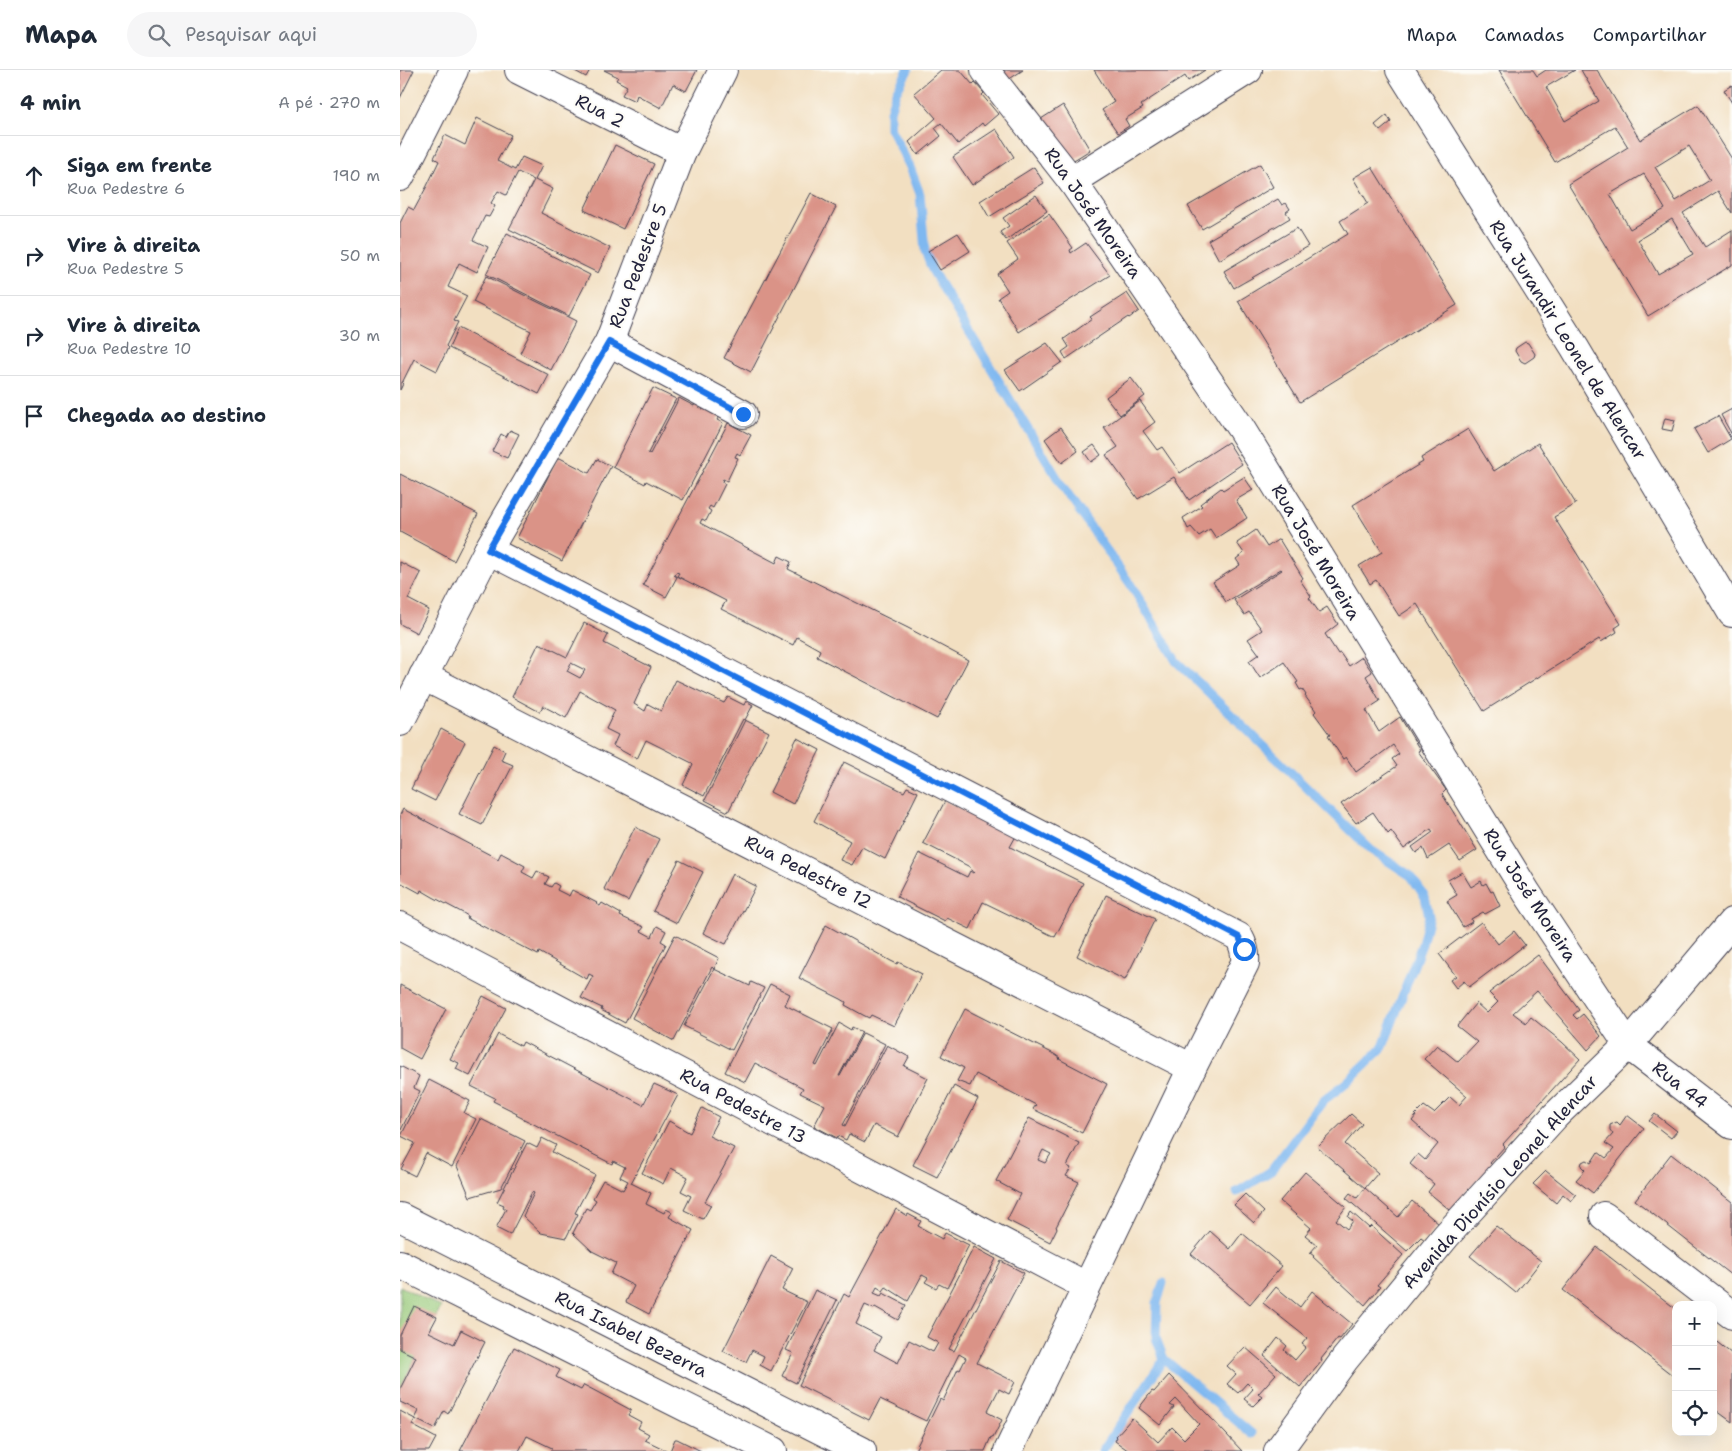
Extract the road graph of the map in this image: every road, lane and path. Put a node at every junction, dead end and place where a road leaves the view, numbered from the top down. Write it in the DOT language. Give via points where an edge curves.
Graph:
graph roads {
  1 [pos="454,70"];
  2 [pos="519,70"];
  3 [pos="723,70"];
  4 [pos="985,70"];
  5 [pos="1248,70"];
  6 [pos="1400,70"];
  7 [pos="682,152"];
  8 [pos="400,177"];
  9 [pos="1072,181"];
  10 [pos="609,342"];
  11 [pos="743,414"];
  12 [pos="488,550"];
  13 [pos="1732,613"];
  14 [pos="423,676"];
  15 [pos="400,722"];
  16 [pos="1732,922"];
  17 [pos="400,926"];
  18 [pos="1628,1045"];
  19 [pos="1192,1068"];
  20 [pos="1732,1125"];
  21 [pos="1604,1216"];
  22 [pos="400,1217"];
  23 [pos="400,1264"];
  24 [pos="1086,1286"];
  25 [pos="1732,1315"];
  26 [pos="773,1451"];
  27 [pos="862,1451"];
  28 [pos="1008,1451"];
  29 [pos="1278,1451"];
  1 -- 8 [label="street"];
  2 -- 7 [label="street, Rua 2"];
  3 -- 7 [label="street, Rua Pedestre 5"];
  4 -- 9 [label="street, Rua José Moreira"];
  5 -- 9 [label="street"];
  6 -- 13 [label="street, Rua Jurandir Leonel de Alencar" via="1575,348"];
  7 -- 10 [label="street, Rua Pedestre 5"];
  9 -- 18 [label="street, Rua José Moreira" via="1240,427 1527,893"];
  10 -- 11 [label="street"];
  10 -- 12 [label="street, Rua Pedestre 5"];
  12 -- 14 [label="street, Rua Pedestre 5"];
  12 -- 19 [label="street" via="1239,937 1246,956 1245,963"];
  14 -- 15 [label="street, Rua Pedestre 5"];
  14 -- 19 [label="street, Rua Pedestre 12"];
  16 -- 18 [label="street, Avenida Dionísio Leonel Alencar"];
  17 -- 24 [label="street, Rua Pedestre 13"];
  18 -- 20 [label="street, Rua 44"];
  18 -- 29 [label="street, Avenida Dionísio Leonel Alencar" via="1556,1116 1446,1236 1346,1359"];
  19 -- 24 [label="street"];
  21 -- 25 [label="street"];
  22 -- 27 [label="street, Rua Isabel Bezerra"];
  23 -- 26 [label="street"];
  24 -- 28 [label="street"];
}
